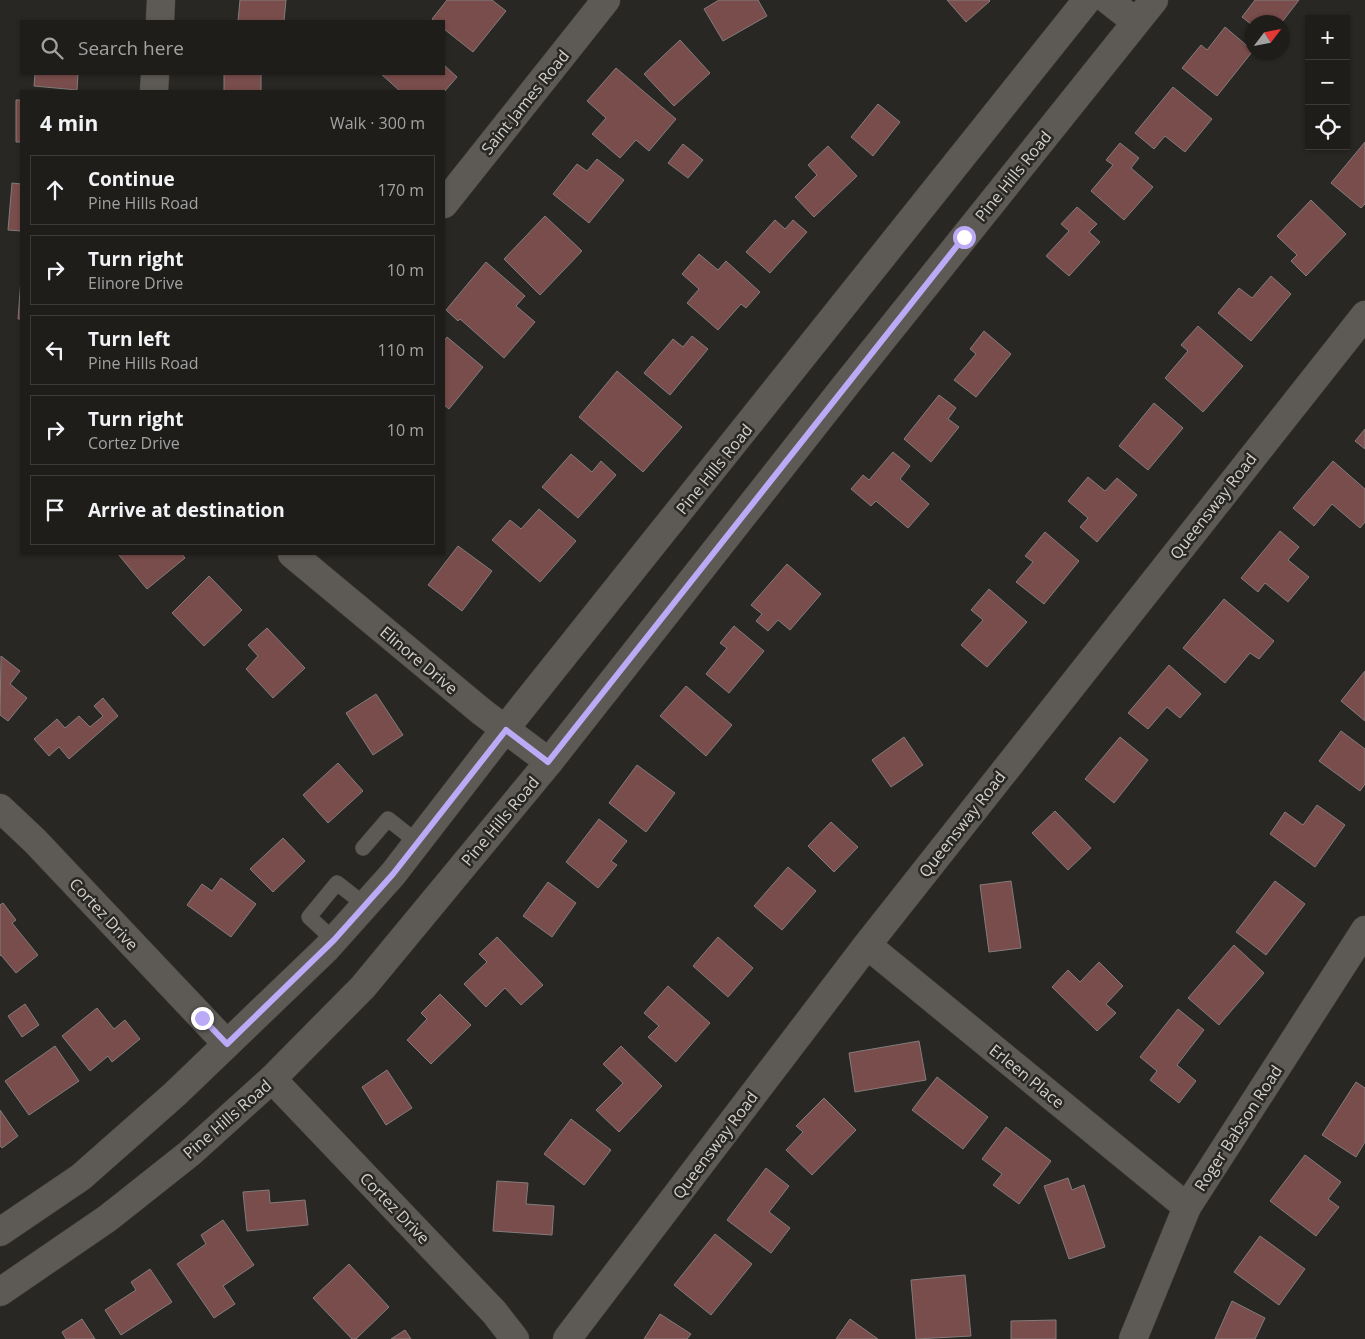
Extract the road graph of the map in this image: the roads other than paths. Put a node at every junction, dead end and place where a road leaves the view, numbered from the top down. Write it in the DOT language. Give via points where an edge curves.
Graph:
graph roads {
  1 [pos="161,0"];
  2 [pos="606,0"];
  3 [pos="1087,0"];
  4 [pos="1108,0"];
  5 [pos="1154,0"];
  6 [pos="160,20"];
  7 [pos="1136,22"];
  8 [pos="156,75"];
  9 [pos="154,90"];
  10 [pos="445,203"];
  11 [pos="1365,315"];
  12 [pos="293,555"];
  13 [pos="506,730"];
  14 [pos="548,762"];
  15 [pos="0,808"];
  16 [pos="417,842"];
  17 [pos="363,848"];
  18 [pos="365,905"];
  19 [pos="1365,930"];
  20 [pos="334,940"];
  21 [pos="867,945"];
  22 [pos="227,1044"];
  23 [pos="272,1079"];
  24 [pos="1187,1208"];
  25 [pos="0,1232"];
  26 [pos="0,1292"];
  27 [pos="515,1339"];
  28 [pos="567,1339"];
  29 [pos="1132,1339"];
  1 -- 6 [label="street"];
  2 -- 10 [label="street, Saint James Road"];
  3 -- 13 [label="street, Pine Hills Road"];
  4 -- 7 [label="street"];
  5 -- 7 [label="street, Pine Hills Road"];
  7 -- 14 [label="street, Pine Hills Road"];
  8 -- 9 [label="street"];
  11 -- 21 [label="street, Queensway Road"];
  12 -- 13 [label="street, Elinore Drive"];
  13 -- 14 [label="street, Elinore Drive"];
  13 -- 16 [label="street, Pine Hills Road"];
  14 -- 23 [label="street, Pine Hills Road" via="363,987"];
  15 -- 22 [label="street, Cortez Drive"];
  16 -- 17 [label="lane" via="388,819"];
  16 -- 18 [label="street, Pine Hills Road"];
  18 -- 20 [label="street, Pine Hills Road"];
  18 -- 20 [label="lane" via="337,883 309,917"];
  19 -- 24 [label="street, Roger Babson Road"];
  20 -- 22 [label="street, Pine Hills Road"];
  21 -- 24 [label="street, Erleen Place"];
  21 -- 28 [label="street, Queensway Road"];
  22 -- 25 [label="street, Pine Hills Road" via="81,1177"];
  23 -- 26 [label="street, Pine Hills Road" via="190,1153 108,1218"];
  23 -- 27 [label="street, Cortez Drive" via="494,1312"];
  24 -- 29 [label="street, Roger Babson Road"];
}
